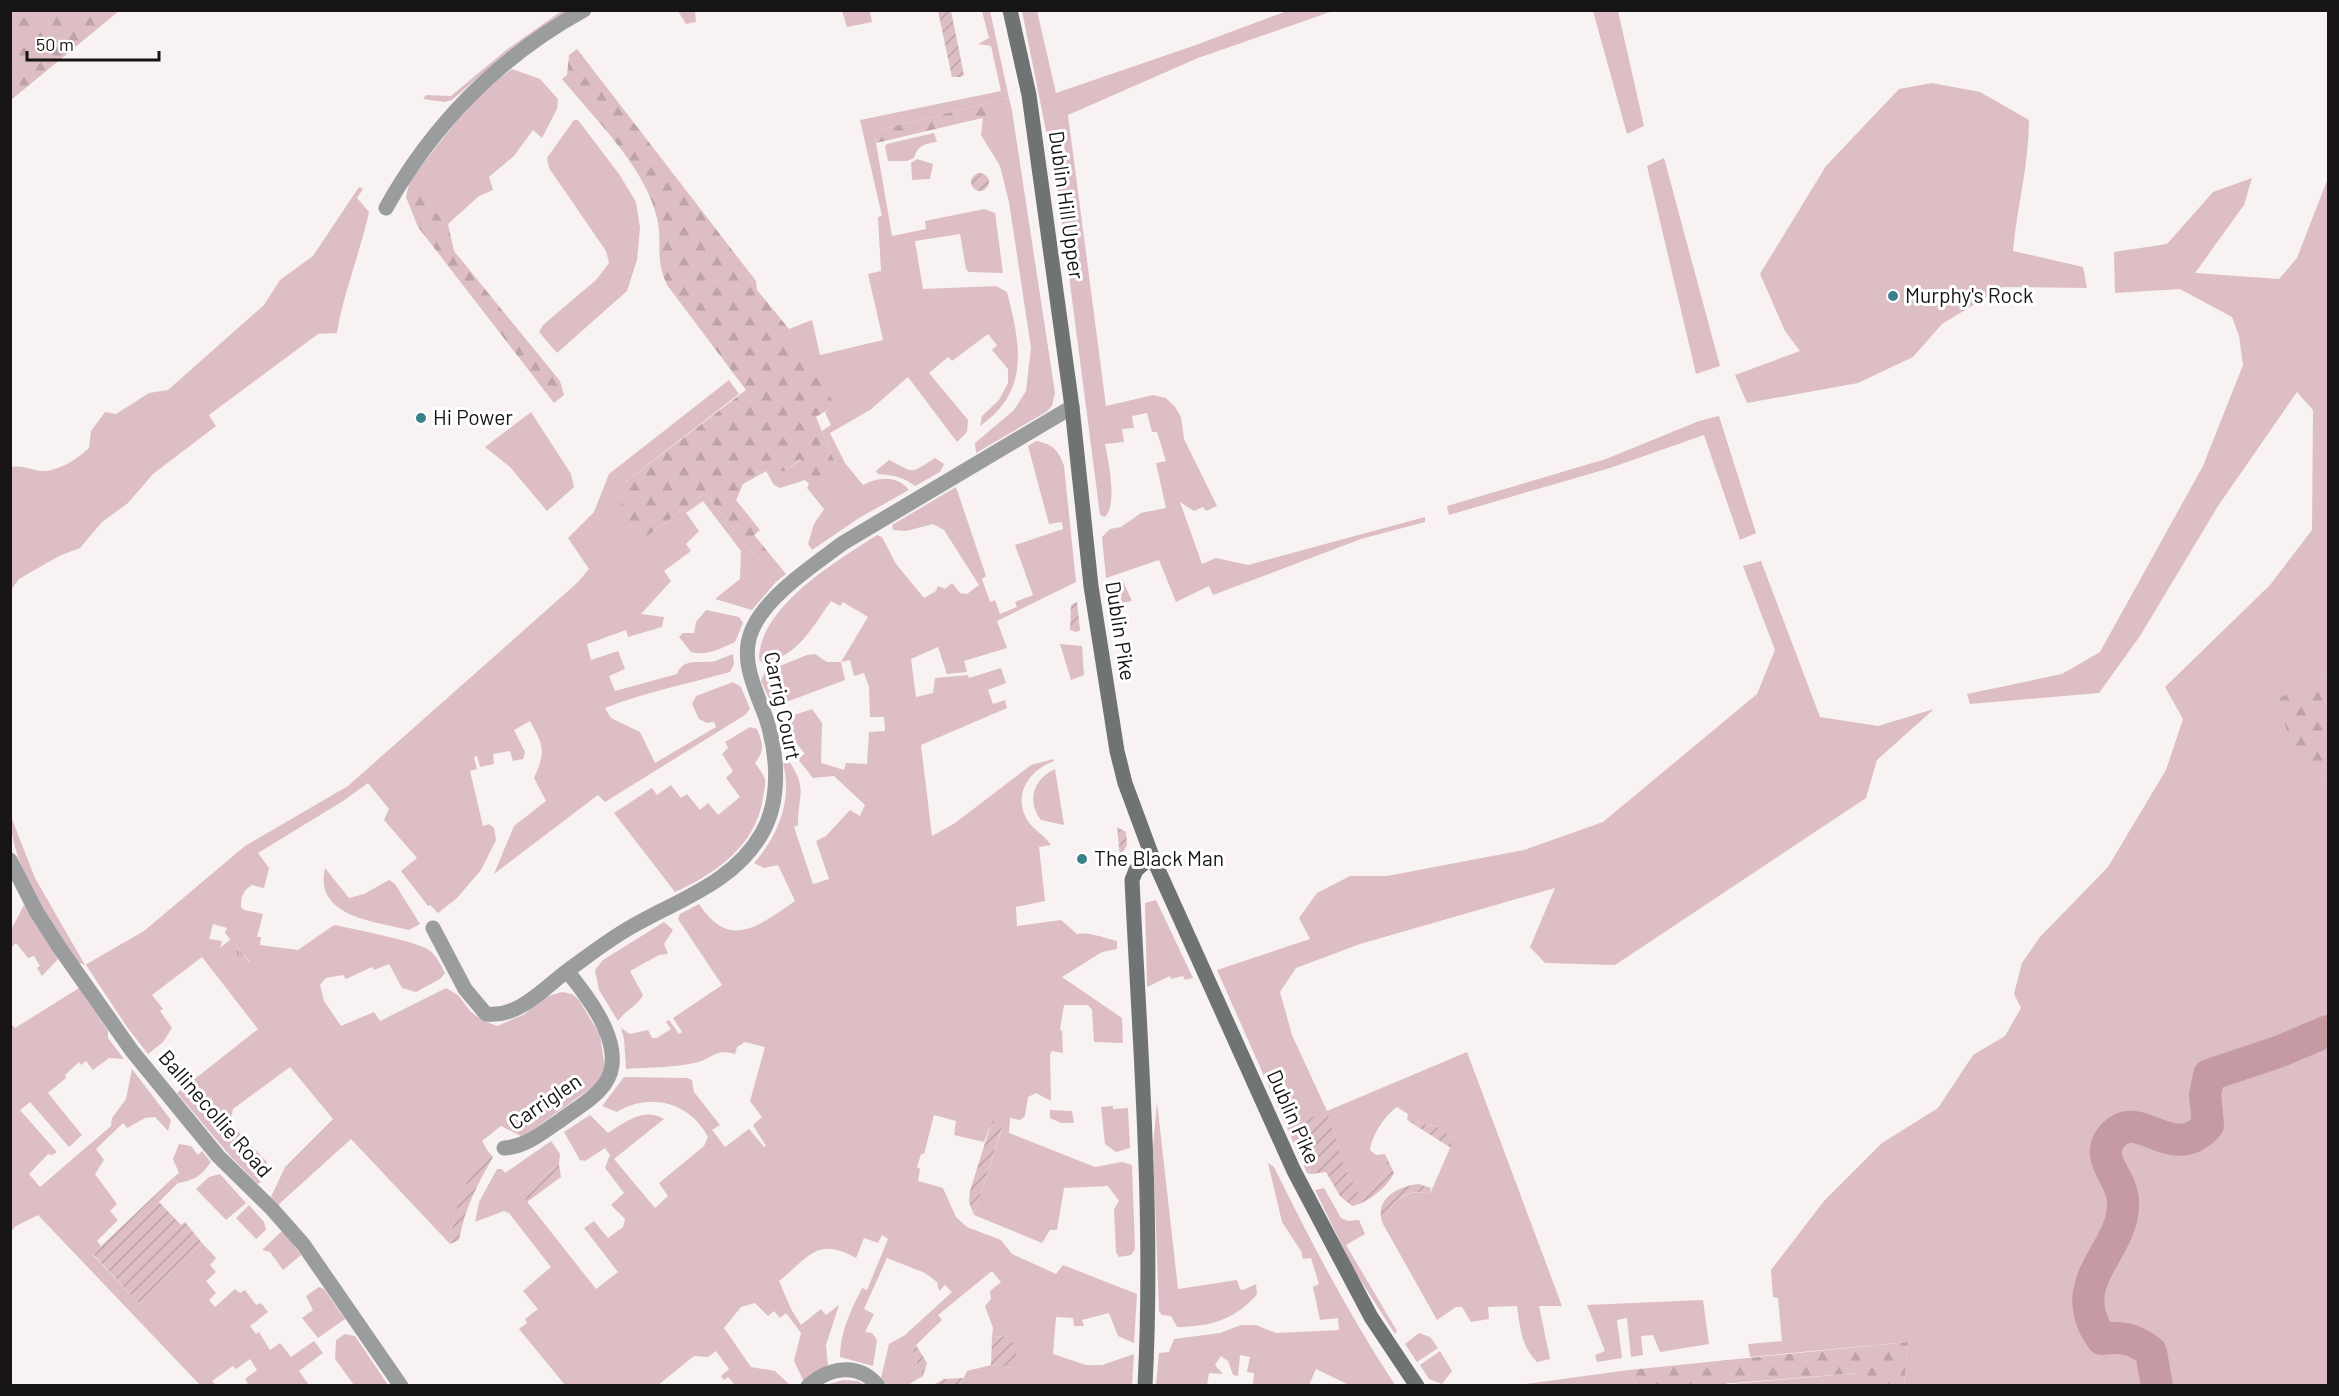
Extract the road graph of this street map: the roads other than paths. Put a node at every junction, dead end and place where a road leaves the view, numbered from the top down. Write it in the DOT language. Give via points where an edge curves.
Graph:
graph roads {
  1 [pos="584,10"];
  2 [pos="1010,10"];
  3 [pos="386,208"];
  4 [pos="1072,407"];
  5 [pos="1152,856"];
  6 [pos="10,860"];
  7 [pos="433,928"];
  8 [pos="567,971"];
  9 [pos="504,1148"];
  10 [pos="401,1386"];
  11 [pos="807,1386"];
  12 [pos="878,1386"];
  13 [pos="1145,1386"];
  14 [pos="1417,1386"];
  1 -- 3 [label="street" via="528,46 465,99 405,173"];
  2 -- 4 [label="street, Dublin Hill Upper" via="1029,95"];
  4 -- 5 [label="street, Dublin Pike" via="1091,586 1117,751"];
  4 -- 8 [label="street, Carrig Court" via="843,543 772,602 751,632 748,651 749,671 770,732 775,768 771,813 762,833 728,873 628,929"];
  5 -- 13 [label="street" via="1136,870 1132,880 1148,1218"];
  5 -- 14 [label="street, Dublin Pike" via="1294,1171 1371,1317"];
  6 -- 10 [label="street, Ballinecollie Road" via="53,938 132,1051 218,1156 303,1244"];
  7 -- 8 [label="street" via="465,989 486,1014 497,1016 512,1011"];
  8 -- 9 [label="street, Carriglen" via="603,1025 613,1058 612,1071 597,1093 570,1113 527,1143"];
  11 -- 12 [label="street" via="838,1368 861,1373"];
}
